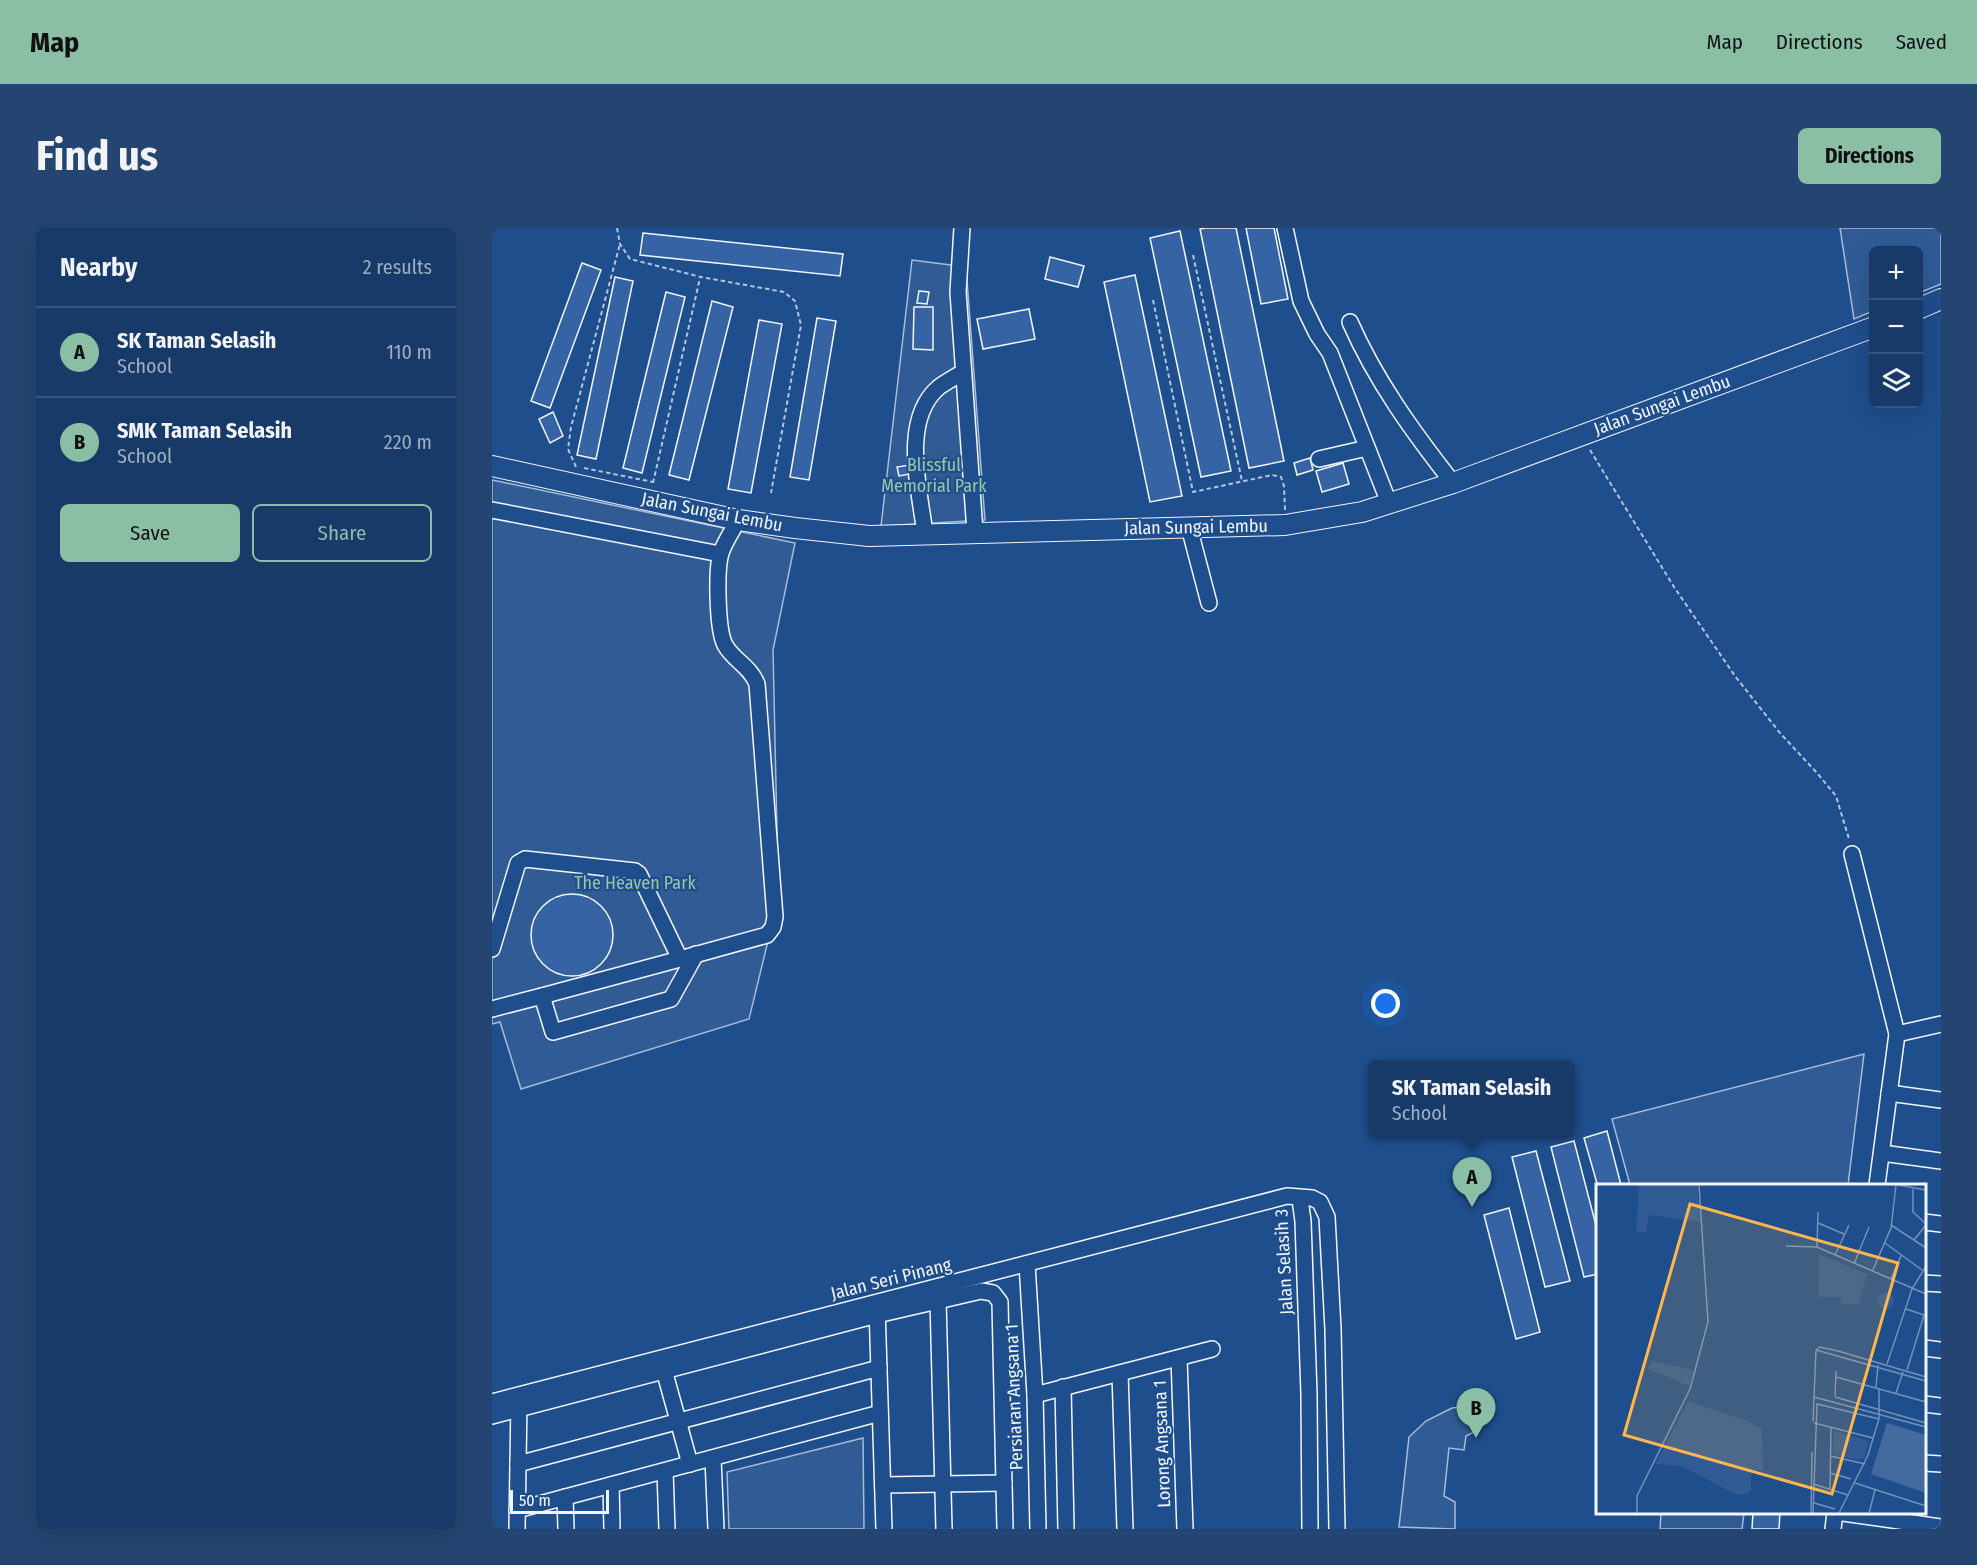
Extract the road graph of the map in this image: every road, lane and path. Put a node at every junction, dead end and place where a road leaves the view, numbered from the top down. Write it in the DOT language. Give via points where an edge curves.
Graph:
graph roads {
  1 [pos="617,228"];
  2 [pos="962,228"];
  3 [pos="1285,228"];
  4 [pos="620,244"];
  5 [pos="1193,255"];
  6 [pos="701,277"];
  7 [pos="1941,299"];
  8 [pos="1153,300"];
  9 [pos="1923,307"];
  10 [pos="1350,322"];
  11 [pos="1869,329"];
  12 [pos="963,372"];
  13 [pos="1581,435"];
  14 [pos="1367,448"];
  15 [pos="1319,459"];
  16 [pos="492,466"];
  17 [pos="1242,481"];
  18 [pos="1453,483"];
  19 [pos="651,491"];
  20 [pos="771,493"];
  21 [pos="1389,503"];
  22 [pos="492,510"];
  23 [pos="738,519"];
  24 [pos="1285,525"];
  25 [pos="1189,527"];
  26 [pos="975,532"];
  27 [pos="925,534"];
  28 [pos="720,554"];
  29 [pos="1209,603"];
  30 [pos="1852,854"];
  31 [pos="492,949"];
  32 [pos="696,954"];
  33 [pos="680,958"];
  34 [pos="542,996"];
  35 [pos="492,1009"];
  36 [pos="1941,1024"];
  37 [pos="1897,1034"];
  38 [pos="1889,1093"];
  39 [pos="1941,1100"];
  40 [pos="1882,1152"];
  41 [pos="1941,1161"];
  42 [pos="1877,1184"];
  43 [pos="1300,1198"];
  44 [pos="1926,1221"];
  45 [pos="1941,1224"];
  46 [pos="1027,1264"];
  47 [pos="1926,1282"];
  48 [pos="1941,1284"];
  49 [pos="938,1300"];
  50 [pos="877,1309"];
  51 [pos="1926,1348"];
  52 [pos="1212,1350"];
  53 [pos="1941,1350"];
  54 [pos="1179,1358"];
  55 [pos="879,1368"];
  56 [pos="664,1370"];
  57 [pos="1120,1373"];
  58 [pos="1063,1387"];
  59 [pos="1035,1395"];
  60 [pos="492,1401"];
  61 [pos="519,1402"];
  62 [pos="1926,1404"];
  63 [pos="1941,1406"];
  64 [pos="880,1413"];
  65 [pos="492,1416"];
  66 [pos="678,1421"];
  67 [pos="713,1458"];
  68 [pos="1926,1463"];
  69 [pos="518,1464"];
  70 [pos="690,1464"];
  71 [pos="1941,1464"];
  72 [pos="665,1471"];
  73 [pos="1004,1483"];
  74 [pos="943,1484"];
  75 [pos="611,1485"];
  76 [pos="883,1485"];
  77 [pos="565,1497"];
  78 [pos="517,1510"];
  79 [pos="1835,1514"];
  80 [pos="1846,1514"];
  81 [pos="1915,1526"];
  82 [pos="1941,1527"];
  83 [pos="517,1529"];
  84 [pos="566,1529"];
  85 [pos="612,1529"];
  86 [pos="667,1529"];
  87 [pos="716,1529"];
  88 [pos="884,1529"];
  89 [pos="944,1529"];
  90 [pos="1005,1529"];
  91 [pos="1038,1529"];
  92 [pos="1066,1529"];
  93 [pos="1125,1529"];
  94 [pos="1185,1529"];
  95 [pos="1310,1529"];
  96 [pos="1337,1529"];
  97 [pos="1833,1529"];
  1 -- 4 [label="path"];
  2 -- 12 [label="street" via="958,292"];
  3 -- 14 [label="street" via="1301,301 1330,353"];
  4 -- 6 [label="path" via="630,259"];
  4 -- 19 [label="path" via="568,450 574,466"];
  5 -- 17 [label="path"];
  6 -- 19 [label="path"];
  6 -- 20 [label="path" via="784,292 795,301 799,312 801,325"];
  7 -- 9 [label="main road"];
  8 -- 17 [label="path" via="1192,492"];
  10 -- 18 [label="street" via="1388,395"];
  11 -- 13 [label="main road, Jalan Sungai Lembu"];
  12 -- 26 [label="street"];
  12 -- 27 [label="street" via="938,388 920,413 915,448"];
  13 -- 18 [label="main road, Jalan Sungai Lembu"];
  13 -- 30 [label="path" via="1674,587 1735,676 1836,796"];
  14 -- 15 [label="street"];
  14 -- 21 [label="street"];
  16 -- 19 [label="main road, Jalan Sungai Lembu"];
  17 -- 24 [label="path" via="1281,477"];
  18 -- 21 [label="main road, Jalan Sungai Lembu"];
  19 -- 23 [label="main road, Jalan Sungai Lembu"];
  21 -- 24 [label="main road, Jalan Sungai Lembu" via="1362,512"];
  22 -- 28 [label="street"];
  23 -- 27 [label="main road, Jalan Sungai Lembu" via="869,536"];
  23 -- 28 [label="street"];
  24 -- 25 [label="main road, Jalan Sungai Lembu"];
  25 -- 26 [label="main road, Jalan Sungai Lembu"];
  25 -- 29 [label="street"];
  26 -- 27 [label="main road, Jalan Sungai Lembu"];
  28 -- 32 [label="street" via="720,632 726,646 753,673 757,684 775,917 767,935"];
  30 -- 37 [label="street"];
  31 -- 33 [label="street" via="518,863 525,859 635,871"];
  32 -- 33 [label="street"];
  32 -- 34 [label="street" via="671,999 553,1032"];
  33 -- 34 [label="street"];
  34 -- 35 [label="street"];
  36 -- 37 [label="street"];
  37 -- 38 [label="street"];
  38 -- 39 [label="street"];
  38 -- 40 [label="street"];
  40 -- 41 [label="street"];
  40 -- 42 [label="street"];
  43 -- 46 [label="street, Jalan Seri Pinang" via="1287,1196"];
  43 -- 95 [label="street, Jalan Selasih 3" via="1308,1360"];
  43 -- 96 [label="street, Jalan Selasih 3" via="1320,1202 1327,1217"];
  44 -- 45 [label="street"];
  46 -- 50 [label="street, Jalan Seri Pinang"];
  46 -- 59 [label="street, Persiaran Angsana 1"];
  47 -- 48 [label="street"];
  49 -- 50 [label="street, Jalan Seri Pinang"];
  49 -- 73 [label="street, Jalan Seri Pinang" via="981,1291 993,1293 1000,1302"];
  49 -- 74 [label="street"];
  50 -- 55 [label="street"];
  50 -- 56 [label="street, Jalan Seri Pinang"];
  50 -- 61 [label="street, Jalan Seri Pinang"];
  51 -- 53 [label="street"];
  52 -- 54 [label="street"];
  54 -- 57 [label="street"];
  54 -- 94 [label="street, Lorong Angsana 1"];
  55 -- 64 [label="street"];
  55 -- 66 [label="street"];
  56 -- 61 [label="street, Jalan Seri Pinang"];
  56 -- 66 [label="street"];
  57 -- 58 [label="street"];
  57 -- 93 [label="street"];
  58 -- 59 [label="street"];
  58 -- 92 [label="street"];
  59 -- 91 [label="street, Persiaran Angsana 1"];
  60 -- 61 [label="street, Jalan Seri Pinang"];
  61 -- 65 [label="street, Jalan Seri Pinang"];
  61 -- 69 [label="street"];
  62 -- 63 [label="street"];
  64 -- 67 [label="street"];
  64 -- 76 [label="street"];
  66 -- 69 [label="street"];
  66 -- 70 [label="street"];
  67 -- 70 [label="street"];
  67 -- 87 [label="street"];
  68 -- 71 [label="street"];
  69 -- 78 [label="street"];
  70 -- 72 [label="street"];
  72 -- 75 [label="street"];
  72 -- 86 [label="street"];
  73 -- 74 [label="street"];
  73 -- 90 [label="street, Jalan Seri Pinang"];
  74 -- 76 [label="street"];
  74 -- 89 [label="street"];
  75 -- 77 [label="street"];
  75 -- 85 [label="street"];
  76 -- 88 [label="street"];
  77 -- 78 [label="street"];
  77 -- 84 [label="street"];
  78 -- 83 [label="street"];
  79 -- 97 [label="street"];
  80 -- 81 [label="street"];
  81 -- 82 [label="street"];
}
